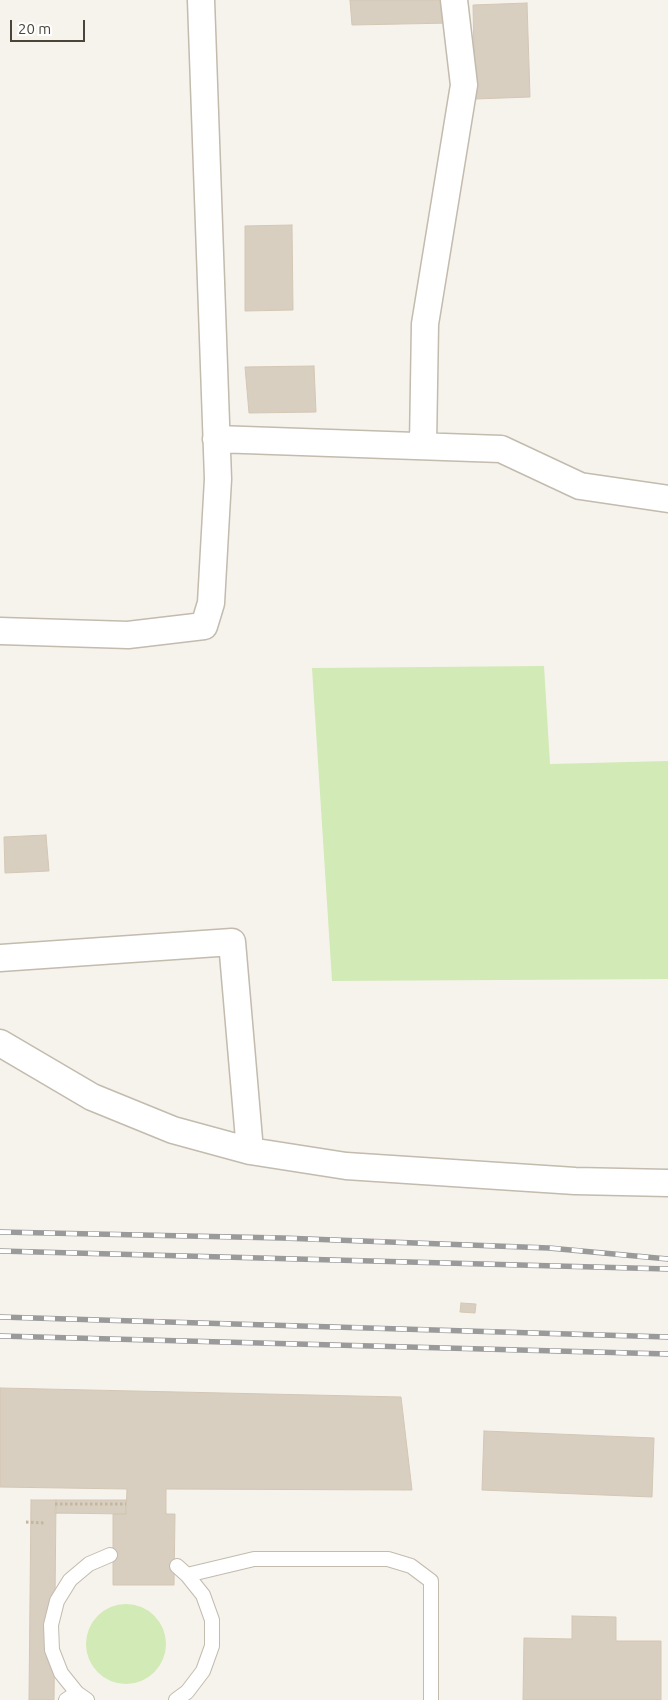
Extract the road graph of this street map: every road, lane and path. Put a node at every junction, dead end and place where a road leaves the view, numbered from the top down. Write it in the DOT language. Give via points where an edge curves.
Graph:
graph roads {
  1 [pos="201,0"];
  2 [pos="454,0"];
  3 [pos="216,439"];
  4 [pos="423,445"];
  5 [pos="668,499"];
  6 [pos="0,631"];
  7 [pos="0,958"];
  8 [pos="0,1043"];
  9 [pos="250,1151"];
  10 [pos="668,1183"];
  11 [pos="55,1504"];
  12 [pos="126,1504"];
  13 [pos="26,1522"];
  14 [pos="44,1523"];
  15 [pos="110,1555"];
  16 [pos="186,1697"];
  17 [pos="77,1698"];
  18 [pos="431,1700"];
  1 -- 3 [label="street"];
  2 -- 4 [label="street" via="464,85 425,324"];
  3 -- 4 [label="street"];
  3 -- 6 [label="street" via="218,479 211,604 204,626 128,635"];
  4 -- 5 [label="street" via="501,449 580,486"];
  7 -- 9 [label="street" via="232,942"];
  8 -- 9 [label="street" via="92,1097 172,1130"];
  9 -- 10 [label="street" via="346,1166 575,1181"];
  11 -- 12 [label="path"];
  13 -- 14 [label="path"];
  15 -- 17 [label="lane" via="89,1564 70,1580 57,1601 51,1625 52,1650 61,1673"];
  16 -- 18 [label="lane" via="203,1671 212,1646 212,1620 203,1595 182,1570 254,1559 388,1559 411,1566 432,1581"];
}
